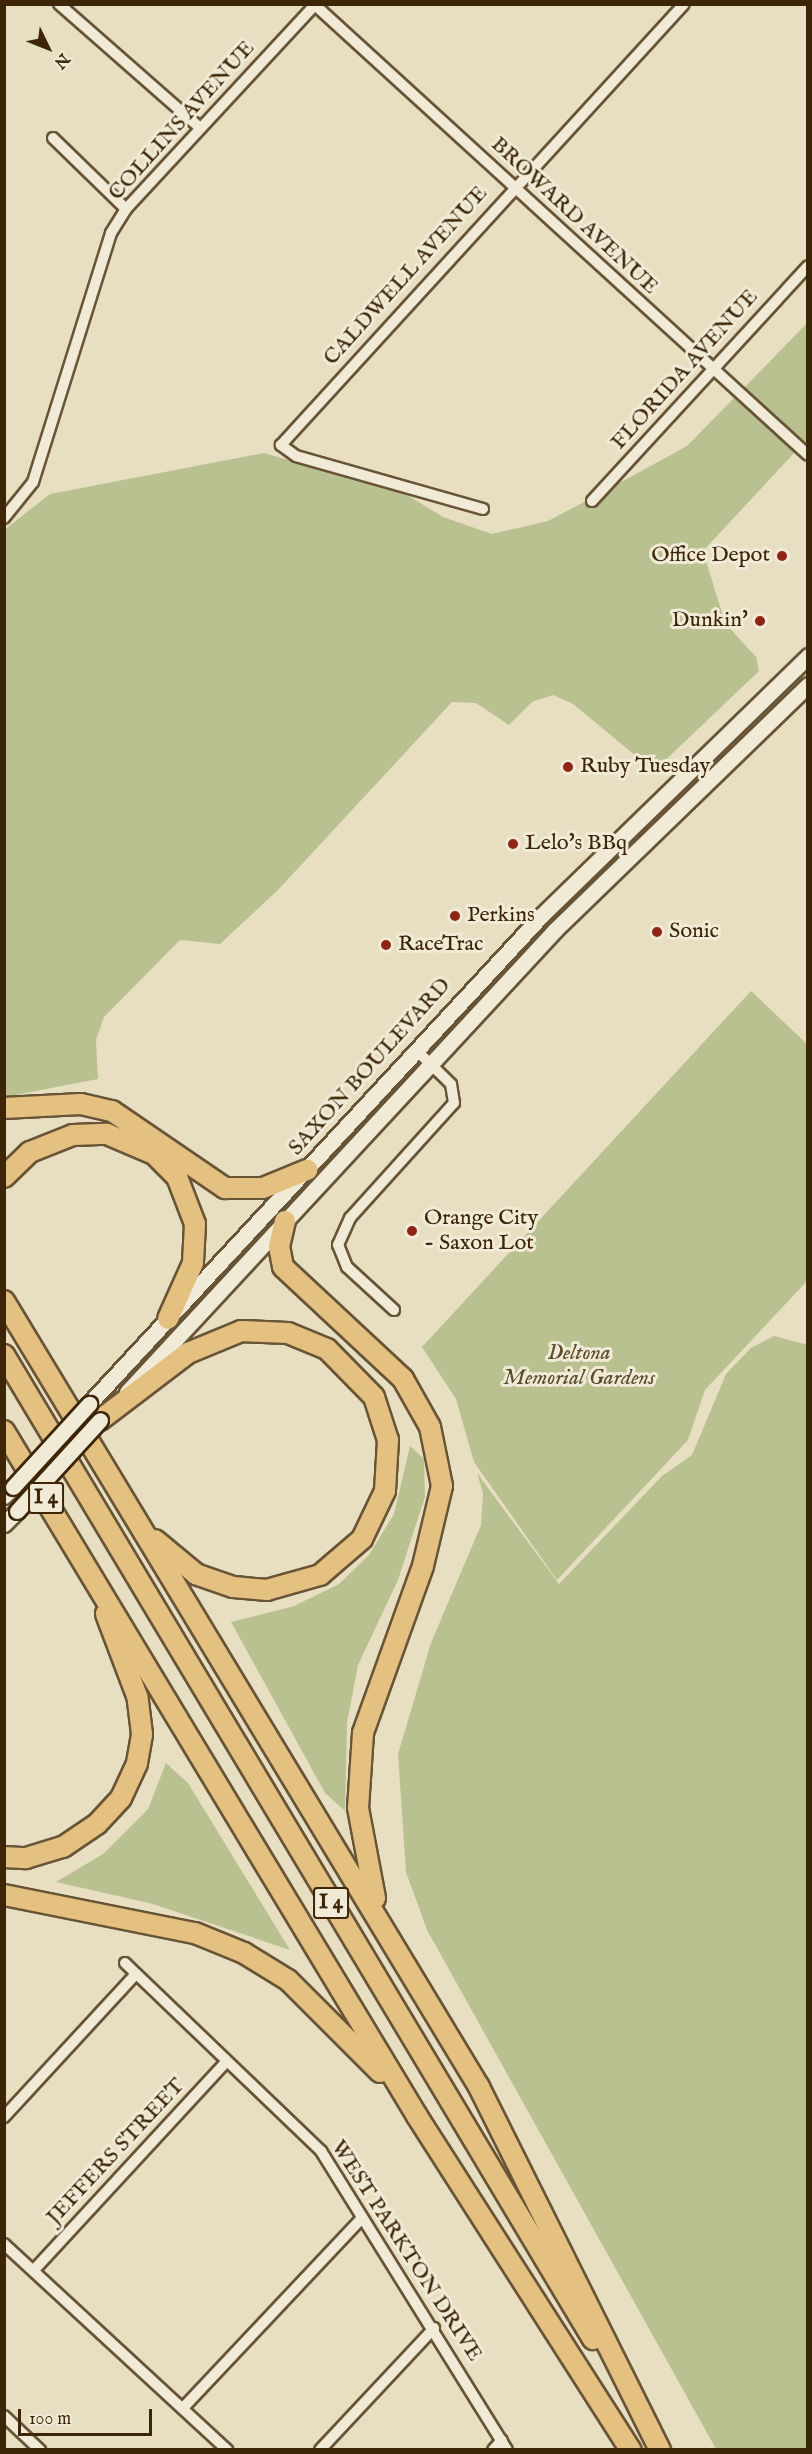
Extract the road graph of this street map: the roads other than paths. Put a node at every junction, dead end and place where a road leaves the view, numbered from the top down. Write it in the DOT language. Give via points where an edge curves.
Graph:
graph roads {
  1 [pos="59,4"];
  2 [pos="684,4"];
  3 [pos="316,5"];
  4 [pos="200,128"];
  5 [pos="53,138"];
  6 [pos="514,188"];
  7 [pos="126,209"];
  8 [pos="807,266"];
  9 [pos="713,370"];
  10 [pos="807,455"];
  11 [pos="592,501"];
  12 [pos="483,509"];
  13 [pos="4,518"];
  14 [pos="807,656"];
  15 [pos="807,685"];
  16 [pos="683,772"];
  17 [pos="650,804"];
  18 [pos="665,819"];
  19 [pos="640,843"];
  20 [pos="415,1049"];
  21 [pos="431,1065"];
  22 [pos="4,1108"];
  23 [pos="307,1170"];
  24 [pos="4,1177"];
  25 [pos="285,1221"];
  26 [pos="4,1301"];
  27 [pos="394,1310"];
  28 [pos="168,1320"];
  29 [pos="4,1355"];
  30 [pos="95,1412"];
  31 [pos="4,1431"];
  32 [pos="9,1491"];
  33 [pos="123,1494"];
  34 [pos="4,1524"];
  35 [pos="88,1566"];
  36 [pos="4,1857"];
  37 [pos="4,1895"];
  38 [pos="394,1948"];
  39 [pos="125,1963"];
  40 [pos="135,1975"];
  41 [pos="227,2061"];
  42 [pos="417,2116"];
  43 [pos="4,2117"];
  44 [pos="361,2219"];
  45 [pos="4,2244"];
  46 [pos="33,2270"];
  47 [pos="434,2328"];
  48 [pos="183,2408"];
  49 [pos="4,2416"];
  50 [pos="505,2445"];
  51 [pos="40,2450"];
  52 [pos="226,2450"];
  53 [pos="320,2450"];
  54 [pos="493,2450"];
  55 [pos="631,2450"];
  56 [pos="659,2450"];
  1 -- 4 [label="street"];
  2 -- 6 [label="street, CALDWELL AVENUE"];
  3 -- 4 [label="street, COLLINS AVENUE"];
  3 -- 6 [label="street, BROWARD AVENUE"];
  4 -- 7 [label="street, COLLINS AVENUE"];
  5 -- 7 [label="street"];
  6 -- 9 [label="street, BROWARD AVENUE"];
  6 -- 12 [label="street, CALDWELL AVENUE" via="281,444 296,456"];
  7 -- 13 [label="street, COLLINS AVENUE" via="111,233 33,482"];
  8 -- 9 [label="street, FLORIDA AVENUE"];
  9 -- 10 [label="street, BROWARD AVENUE"];
  9 -- 11 [label="street, FLORIDA AVENUE"];
  14 -- 16 [label="main road, SAXON BOULEVARD"];
  15 -- 18 [label="main road, SAXON BOULEVARD"];
  16 -- 17 [label="main road, SAXON BOULEVARD"];
  16 -- 18 [label="main road" via="666,804"];
  17 -- 19 [label="main road"];
  17 -- 20 [label="main road, SAXON BOULEVARD"];
  18 -- 19 [label="main road, SAXON BOULEVARD"];
  19 -- 21 [label="main road, SAXON BOULEVARD"];
  20 -- 21 [label="street"];
  20 -- 23 [label="main road, SAXON BOULEVARD"];
  21 -- 25 [label="main road, SAXON BOULEVARD"];
  21 -- 27 [label="street" via="451,1084 454,1103 350,1218 338,1245 347,1267"];
  22 -- 23 [label="highway" via="81,1104 112,1111 225,1188 263,1188"];
  23 -- 28 [label="main road, SAXON BOULEVARD"];
  24 -- 28 [label="highway" via="30,1152 73,1136 107,1134 154,1154 177,1177 195,1224 193,1263"];
  25 -- 30 [label="main road, SAXON BOULEVARD"];
  25 -- 38 [label="highway" via="279,1246 283,1267 403,1379 430,1428 442,1486 423,1566 363,1733 358,1808 366,1876"];
  26 -- 33 [label="highway"];
  28 -- 30 [label="main road, SAXON BOULEVARD"];
  29 -- 56 [label="highway, I 4"];
  30 -- 32 [label="main road, SAXON BOULEVARD, bridge"];
  30 -- 33 [label="highway" via="206,1342 264,1330 309,1340 340,1359 364,1381 385,1425 388,1473 372,1524 334,1566 286,1588 249,1590 196,1574 155,1539"];
  30 -- 34 [label="main road, SAXON BOULEVARD, bridge"];
  31 -- 35 [label="highway, I 4"];
  33 -- 38 [label="highway"];
  35 -- 36 [label="highway" via="137,1696 142,1734 137,1763 121,1798 97,1824 63,1847 26,1858"];
  35 -- 42 [label="highway, I 4"];
  37 -- 42 [label="highway" via="195,1933 244,1953 288,1980 344,2032"];
  38 -- 56 [label="highway" via="510,2141"];
  39 -- 40 [label="street, WEST PARKTON DRIVE"];
  40 -- 41 [label="street, WEST PARKTON DRIVE"];
  40 -- 43 [label="street"];
  41 -- 44 [label="street, WEST PARKTON DRIVE" via="321,2151"];
  41 -- 46 [label="street, JEFFERS STREET"];
  42 -- 55 [label="highway, I 4"];
  44 -- 47 [label="street, WEST PARKTON DRIVE"];
  44 -- 48 [label="street"];
  45 -- 46 [label="street"];
  46 -- 48 [label="street"];
  47 -- 50 [label="street, WEST PARKTON DRIVE"];
  47 -- 53 [label="street"];
  48 -- 52 [label="street"];
  49 -- 51 [label="street"];
  50 -- 54 [label="street"];
}
